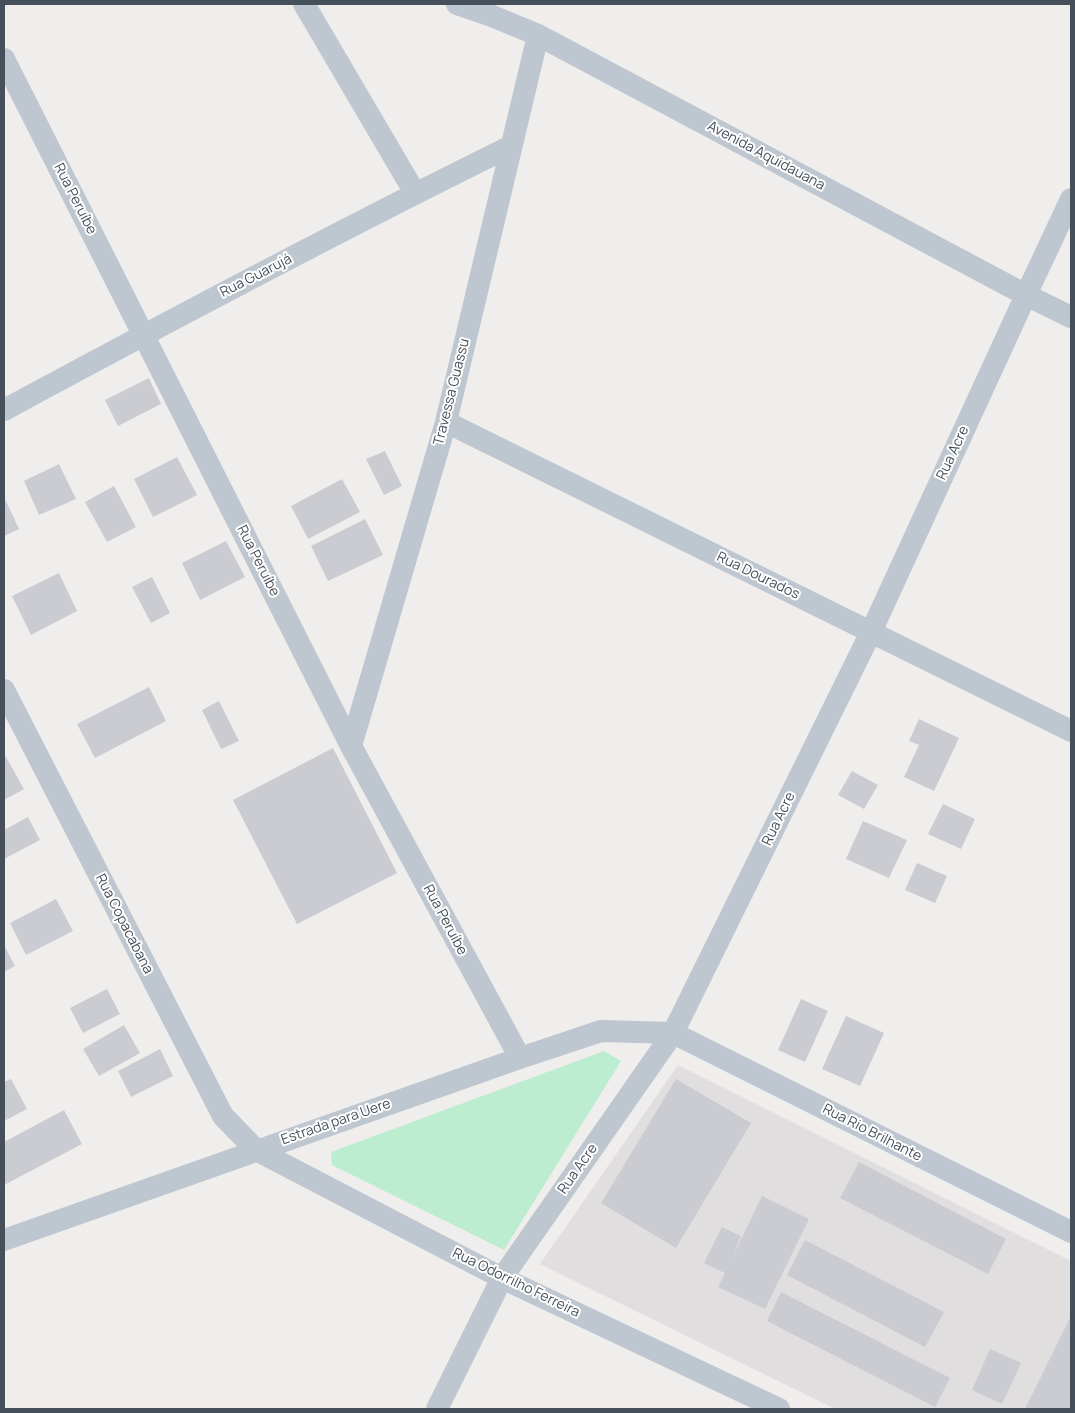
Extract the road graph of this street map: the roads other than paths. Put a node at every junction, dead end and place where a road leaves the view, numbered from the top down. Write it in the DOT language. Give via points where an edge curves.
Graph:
graph roads {
  1 [pos="304,4"];
  2 [pos="457,4"];
  3 [pos="495,10"];
  4 [pos="538,35"];
  5 [pos="4,60"];
  6 [pos="511,146"];
  7 [pos="415,193"];
  8 [pos="1071,199"];
  9 [pos="1026,295"];
  10 [pos="1071,317"];
  11 [pos="143,335"];
  12 [pos="4,410"];
  13 [pos="446,422"];
  14 [pos="871,632"];
  15 [pos="4,690"];
  16 [pos="1071,731"];
  17 [pos="351,746"];
  18 [pos="673,1033"];
  19 [pos="520,1058"];
  20 [pos="256,1150"];
  21 [pos="1071,1232"];
  22 [pos="4,1240"];
  23 [pos="502,1278"];
  24 [pos="437,1409"];
  25 [pos="779,1409"];
  1 -- 7 [label="street"];
  2 -- 3 [label="street, Avenida Aquidauana"];
  3 -- 4 [label="street, Avenida Aquidauana"];
  4 -- 6 [label="street, Travessa Guassu"];
  4 -- 9 [label="street, Avenida Aquidauana"];
  5 -- 11 [label="street, Rua Peruíbe"];
  6 -- 7 [label="street, Rua Guarujá"];
  6 -- 13 [label="street, Travessa Guassu"];
  7 -- 11 [label="street, Rua Guarujá"];
  8 -- 9 [label="street, Rua Acre"];
  9 -- 10 [label="street, Avenida Aquidauana"];
  9 -- 14 [label="street, Rua Acre"];
  11 -- 12 [label="street, Rua Guarujá"];
  11 -- 17 [label="street, Rua Peruíbe"];
  13 -- 14 [label="street, Rua Dourados"];
  13 -- 17 [label="street, Travessa Guassu"];
  14 -- 16 [label="street, Rua Dourados"];
  14 -- 18 [label="street, Rua Acre"];
  15 -- 20 [label="street, Rua Copacabana" via="223,1116"];
  17 -- 19 [label="street, Rua Peruíbe"];
  18 -- 19 [label="street, Estrada para Uere" via="601,1031"];
  18 -- 21 [label="street, Rua Rio Brilhante"];
  18 -- 23 [label="street, Rua Acre"];
  19 -- 20 [label="street, Estrada para Uere"];
  20 -- 22 [label="street, Estrada para Uere"];
  20 -- 23 [label="street, Rua Odorrilho Ferreira"];
  23 -- 24 [label="street, Rua Acre"];
  23 -- 25 [label="street, Rua Odorrilho Ferreira"];
}
